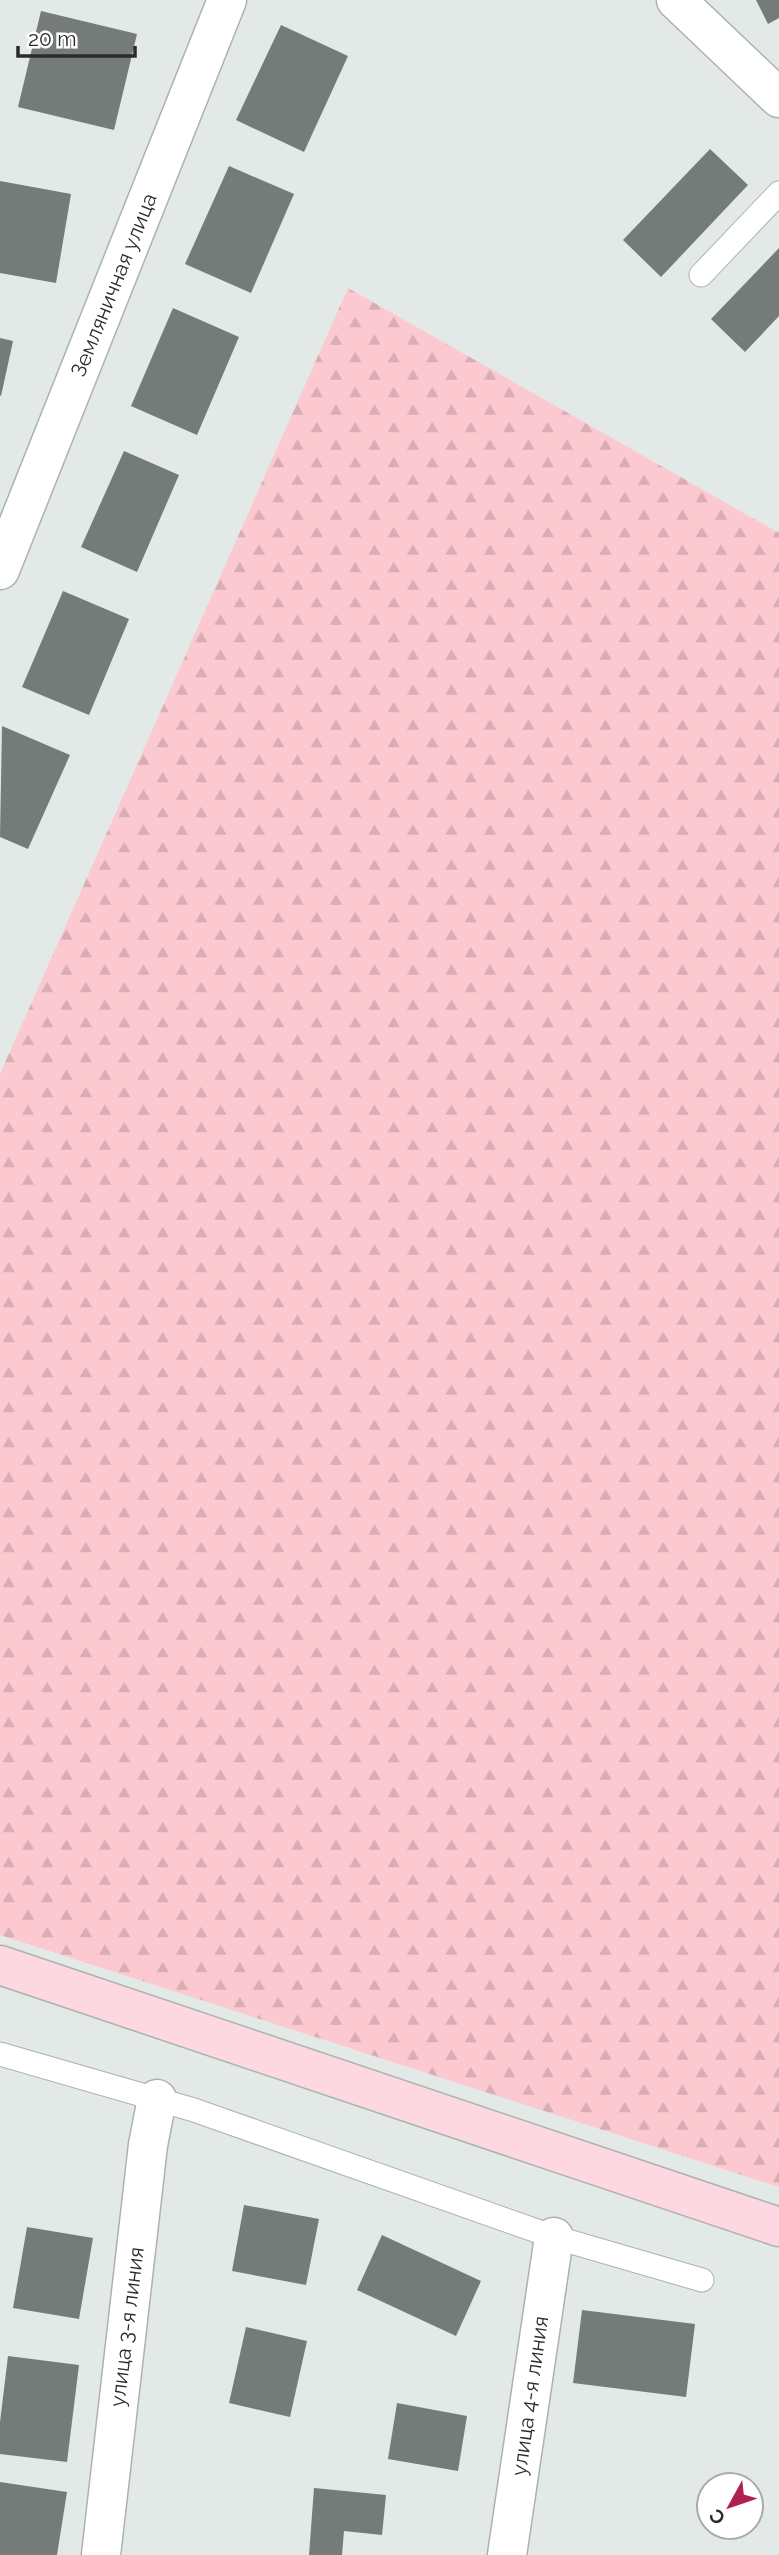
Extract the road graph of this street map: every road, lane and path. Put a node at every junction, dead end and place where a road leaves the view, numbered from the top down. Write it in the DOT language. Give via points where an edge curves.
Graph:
graph roads {
  1 [pos="228,0"];
  2 [pos="676,0"];
  3 [pos="773,83"];
  4 [pos="779,193"];
  5 [pos="701,275"];
  6 [pos="0,570"];
  7 [pos="0,1965"];
  8 [pos="0,2054"];
  9 [pos="157,2099"];
  10 [pos="779,2227"];
  11 [pos="554,2237"];
  12 [pos="702,2280"];
  13 [pos="101,2555"];
  14 [pos="507,2555"];
  1 -- 6 [label="street, Земляничная улица"];
  2 -- 3 [label="street"];
  4 -- 5 [label="lane"];
  7 -- 10 [label="street"];
  8 -- 9 [label="lane"];
  9 -- 11 [label="lane"];
  9 -- 13 [label="street, улица 3-я линия"];
  11 -- 12 [label="lane"];
  11 -- 14 [label="street, улица 4-я линия"];
}
